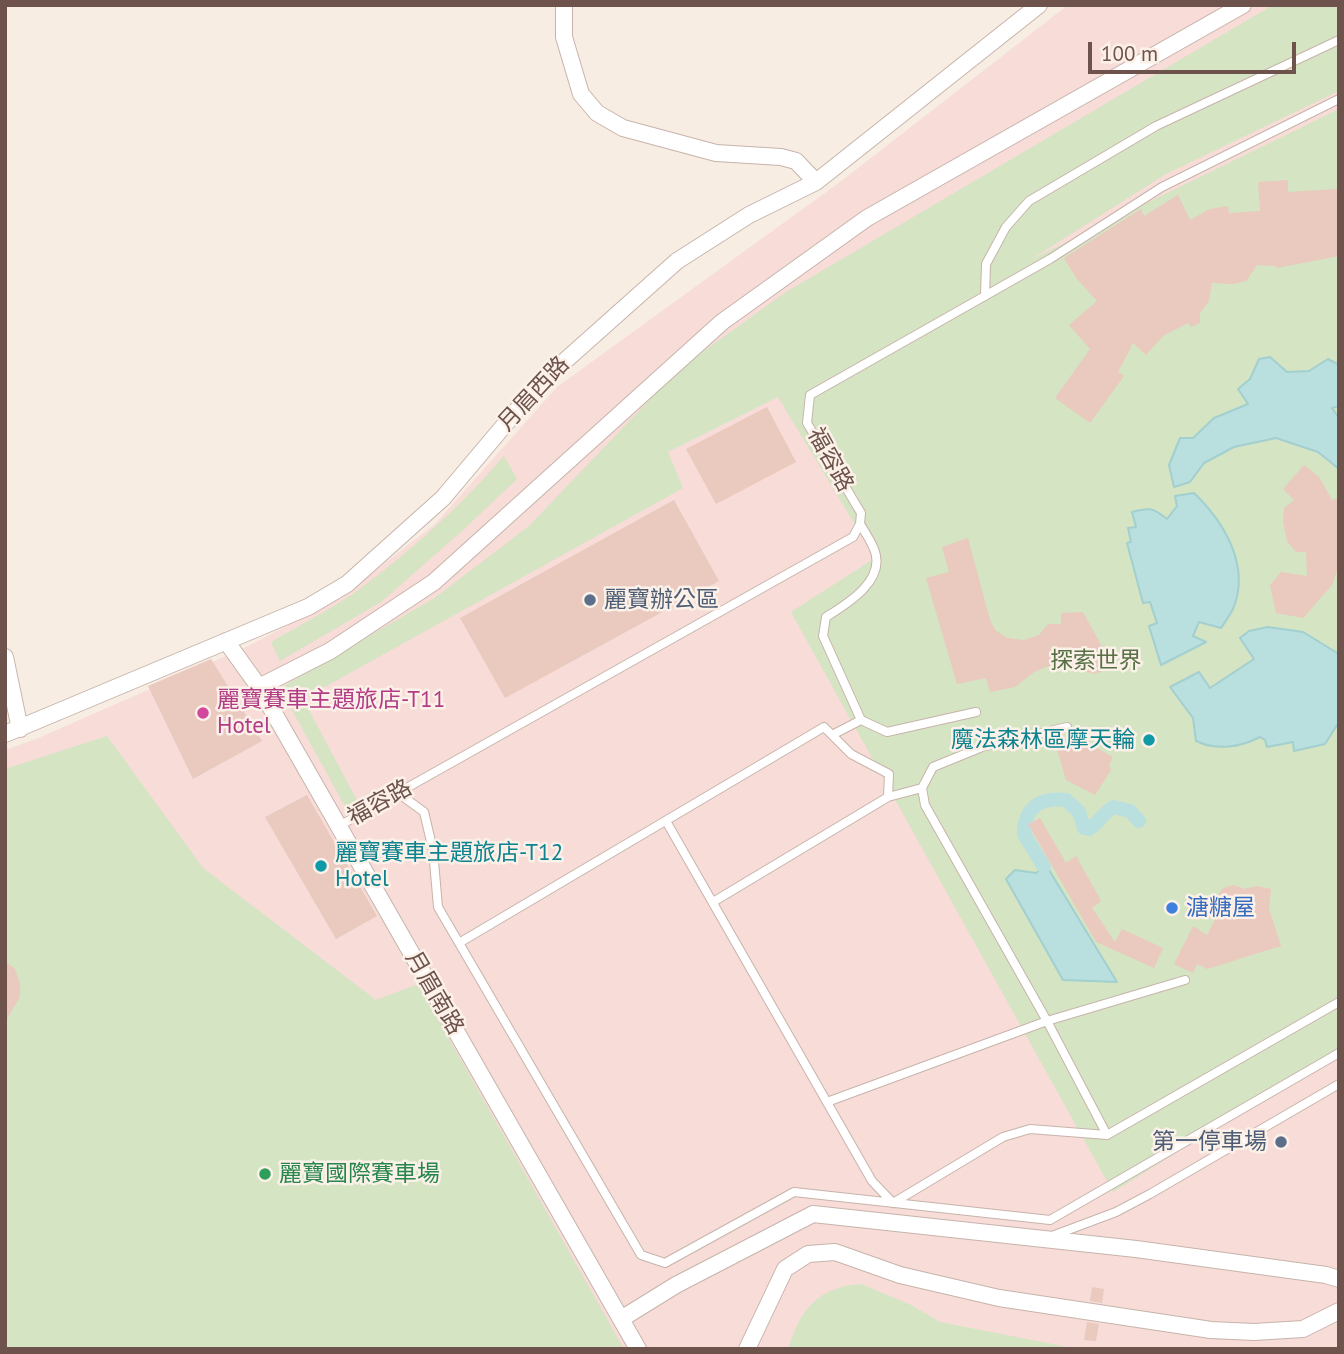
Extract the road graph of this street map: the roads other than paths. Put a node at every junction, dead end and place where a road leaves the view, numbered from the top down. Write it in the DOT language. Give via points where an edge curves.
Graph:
graph roads {
  1 [pos="564,5"];
  2 [pos="1039,5"];
  3 [pos="1243,5"];
  4 [pos="1339,40"];
  5 [pos="1339,99"];
  6 [pos="816,182"];
  7 [pos="985,296"];
  8 [pos="860,524"];
  9 [pos="226,641"];
  10 [pos="5,657"];
  11 [pos="259,687"];
  12 [pos="976,712"];
  13 [pos="861,720"];
  14 [pos="1067,727"];
  15 [pos="13,731"];
  16 [pos="832,735"];
  17 [pos="922,788"];
  18 [pos="398,793"];
  19 [pos="888,797"];
  20 [pos="666,821"];
  21 [pos="339,826"];
  22 [pos="713,902"];
  23 [pos="459,943"];
  24 [pos="1185,980"];
  25 [pos="1339,1002"];
  26 [pos="1047,1021"];
  27 [pos="1339,1053"];
  28 [pos="1339,1084"];
  29 [pos="827,1102"];
  30 [pos="1107,1135"];
  31 [pos="893,1203"];
  32 [pos="1043,1240"];
  33 [pos="1339,1279"];
  34 [pos="1339,1311"];
  35 [pos="621,1319"];
  36 [pos="756,1341"];
  37 [pos="638,1349"];
  38 [pos="747,1349"];
  1 -- 6 [label="street" via="564,37 581,94 597,113 622,128 716,153 796,161"];
  2 -- 6 [label="street, 月眉西路"];
  3 -- 11 [label="street" via="867,218 722,322 434,582 330,651"];
  4 -- 7 [label="lane" via="1156,126 1029,201 1006,228 986,264"];
  5 -- 7 [label="lane, 福容路" via="1162,187"];
  6 -- 9 [label="street, 月眉西路" via="749,215 677,261 539,384 443,498 347,584 308,607"];
  7 -- 8 [label="lane, 福容路" via="810,395 807,423 861,513"];
  8 -- 13 [label="lane" via="876,552 874,577 851,601 825,617 823,636"];
  8 -- 18 [label="lane, 福容路" via="853,537"];
  9 -- 11 [label="street, 月眉南路"];
  9 -- 15 [label="street, 月眉西路"];
  10 -- 15 [label="street"];
  11 -- 21 [label="street, 月眉南路"];
  12 -- 13 [label="lane" via="887,732"];
  13 -- 16 [label="lane"];
  14 -- 17 [label="lane" via="982,747 933,767"];
  16 -- 19 [label="lane" via="851,754 889,774"];
  16 -- 20 [label="lane" via="824,727"];
  17 -- 19 [label="lane"];
  17 -- 26 [label="lane" via="925,805"];
  18 -- 21 [label="lane, 福容路"];
  18 -- 23 [label="lane" via="424,812 438,907"];
  19 -- 22 [label="lane"];
  20 -- 22 [label="lane"];
  20 -- 23 [label="lane"];
  21 -- 35 [label="street, 月眉南路"];
  22 -- 29 [label="lane"];
  23 -- 31 [label="lane" via="641,1255 665,1263 794,1192"];
  24 -- 26 [label="lane"];
  25 -- 30 [label="lane"];
  26 -- 29 [label="lane"];
  26 -- 30 [label="lane"];
  27 -- 31 [label="lane" via="1050,1220"];
  28 -- 32 [label="lane" via="1116,1212"];
  29 -- 31 [label="lane" via="872,1181"];
  30 -- 31 [label="lane" via="1030,1129 1003,1137"];
  32 -- 33 [label="street"];
  32 -- 35 [label="street" via="813,1214"];
  34 -- 36 [label="street" via="1303,1329 1211,1330 999,1298 900,1275 835,1252 808,1254 785,1269"];
  35 -- 37 [label="street, 月眉南路"];
  36 -- 38 [label="street"];
}
